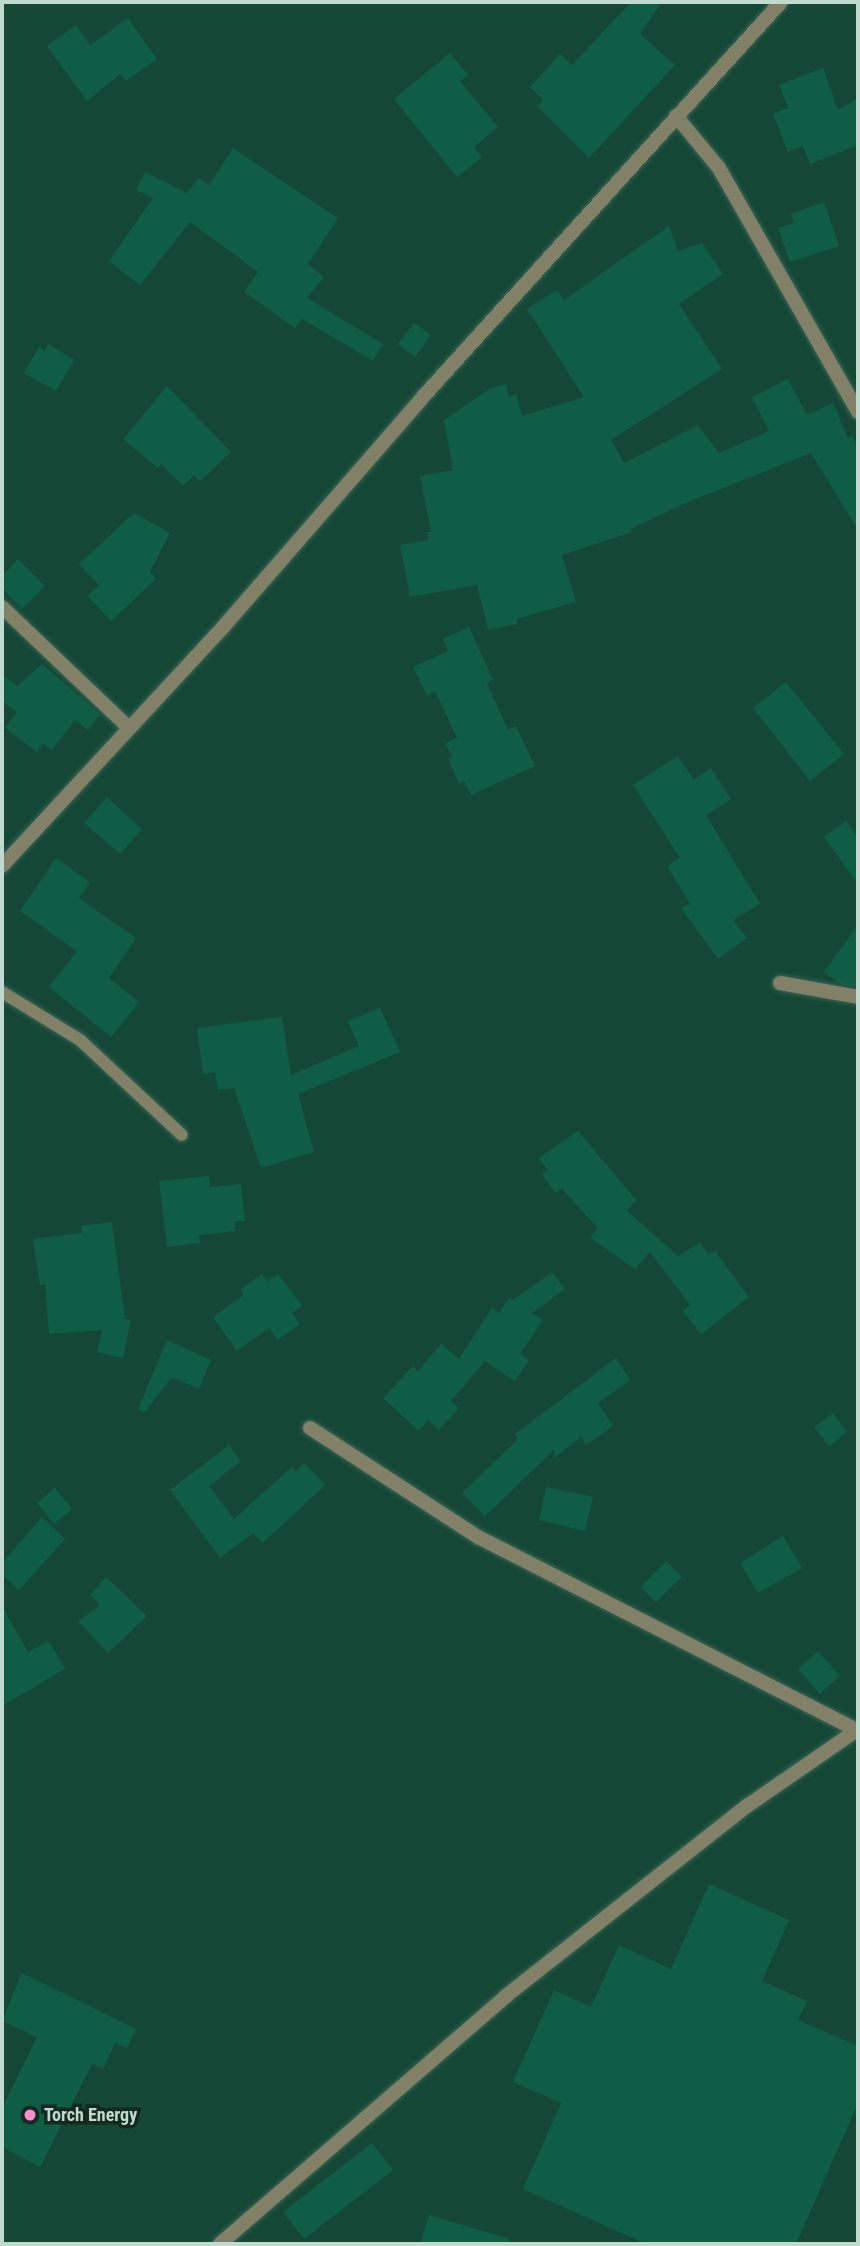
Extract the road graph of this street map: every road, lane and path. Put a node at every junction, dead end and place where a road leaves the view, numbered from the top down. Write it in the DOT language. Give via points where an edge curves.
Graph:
graph roads {
  1 [pos="781,2"];
  2 [pos="676,116"];
  3 [pos="858,412"];
  4 [pos="2,607"];
  5 [pos="128,727"];
  6 [pos="2,866"];
  7 [pos="780,983"];
  8 [pos="2,992"];
  9 [pos="858,997"];
  10 [pos="182,1135"];
  11 [pos="310,1428"];
  12 [pos="857,1729"];
  13 [pos="219,2244"];
  1 -- 2 [label="street"];
  2 -- 3 [label="street" via="719,168"];
  2 -- 5 [label="street" via="225,626"];
  4 -- 5 [label="street"];
  5 -- 6 [label="street"];
  7 -- 9 [label="street"];
  8 -- 10 [label="lane" via="80,1040"];
  11 -- 12 [label="street" via="478,1536"];
  12 -- 13 [label="street" via="747,1807 506,1996"];
}
